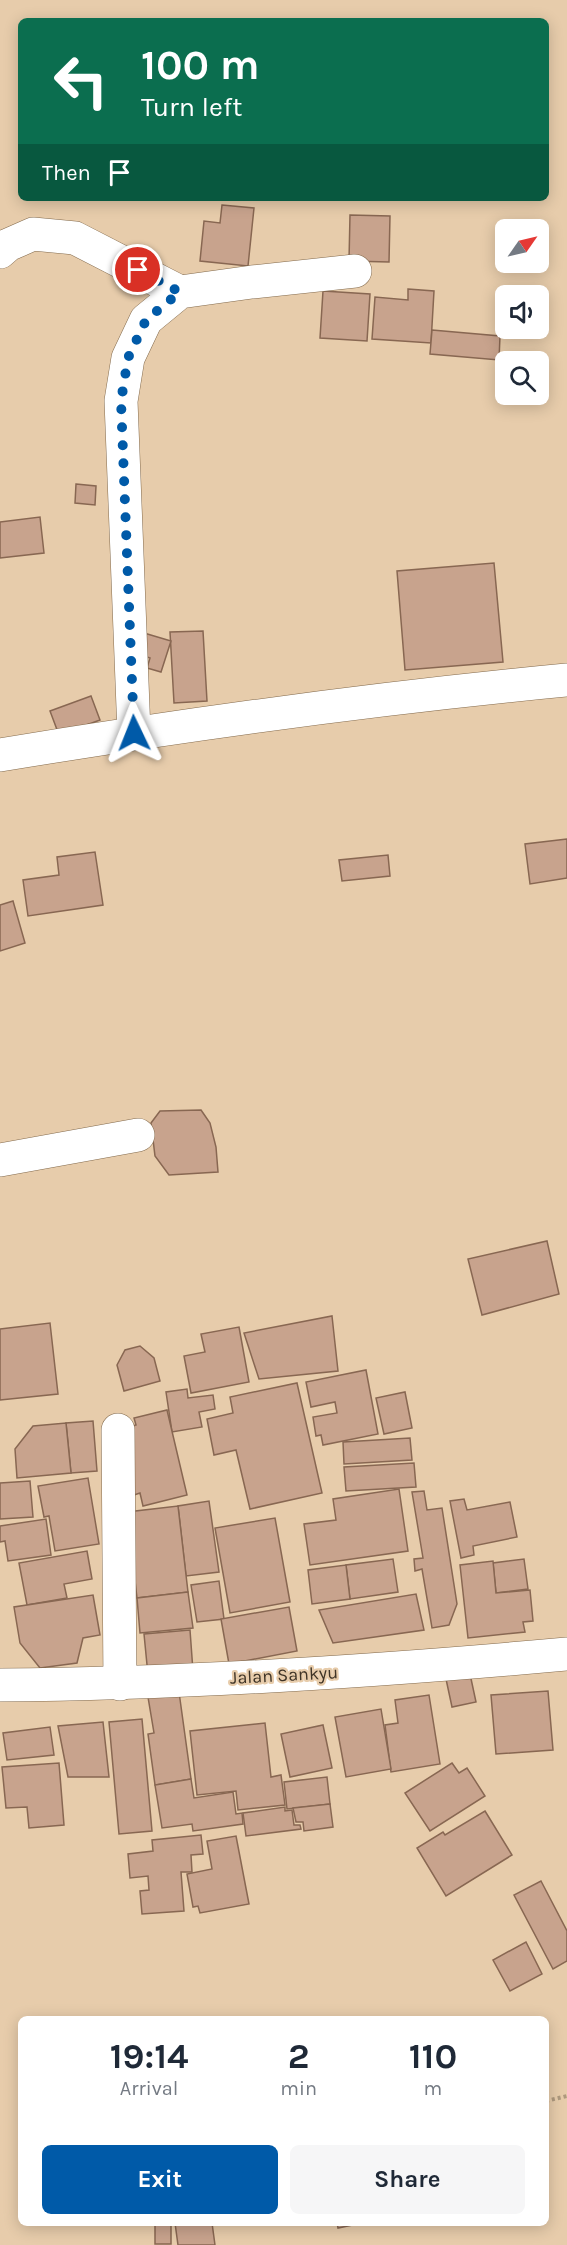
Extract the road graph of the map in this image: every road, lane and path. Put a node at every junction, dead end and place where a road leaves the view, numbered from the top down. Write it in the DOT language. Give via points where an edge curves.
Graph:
graph roads {
  1 [pos="0,252"];
  2 [pos="355,271"];
  3 [pos="180,292"];
  4 [pos="567,680"];
  5 [pos="134,733"];
  6 [pos="0,755"];
  7 [pos="138,1135"];
  8 [pos="0,1160"];
  9 [pos="118,1430"];
  10 [pos="567,1654"];
  11 [pos="120,1684"];
  12 [pos="0,1685"];
  13 [pos="567,2096"];
  14 [pos="549,2100"];
  1 -- 3 [label="street" via="33,234 75,238"];
  2 -- 3 [label="street"];
  3 -- 5 [label="street" via="146,320 128,358 121,401"];
  4 -- 5 [label="street" via="433,693"];
  5 -- 6 [label="street"];
  7 -- 8 [label="street"];
  9 -- 11 [label="street"];
  10 -- 11 [label="street, Jalan Sankyu" via="404,1669"];
  11 -- 12 [label="street, Jalan Sankyu"];
  13 -- 14 [label="path"];
}
